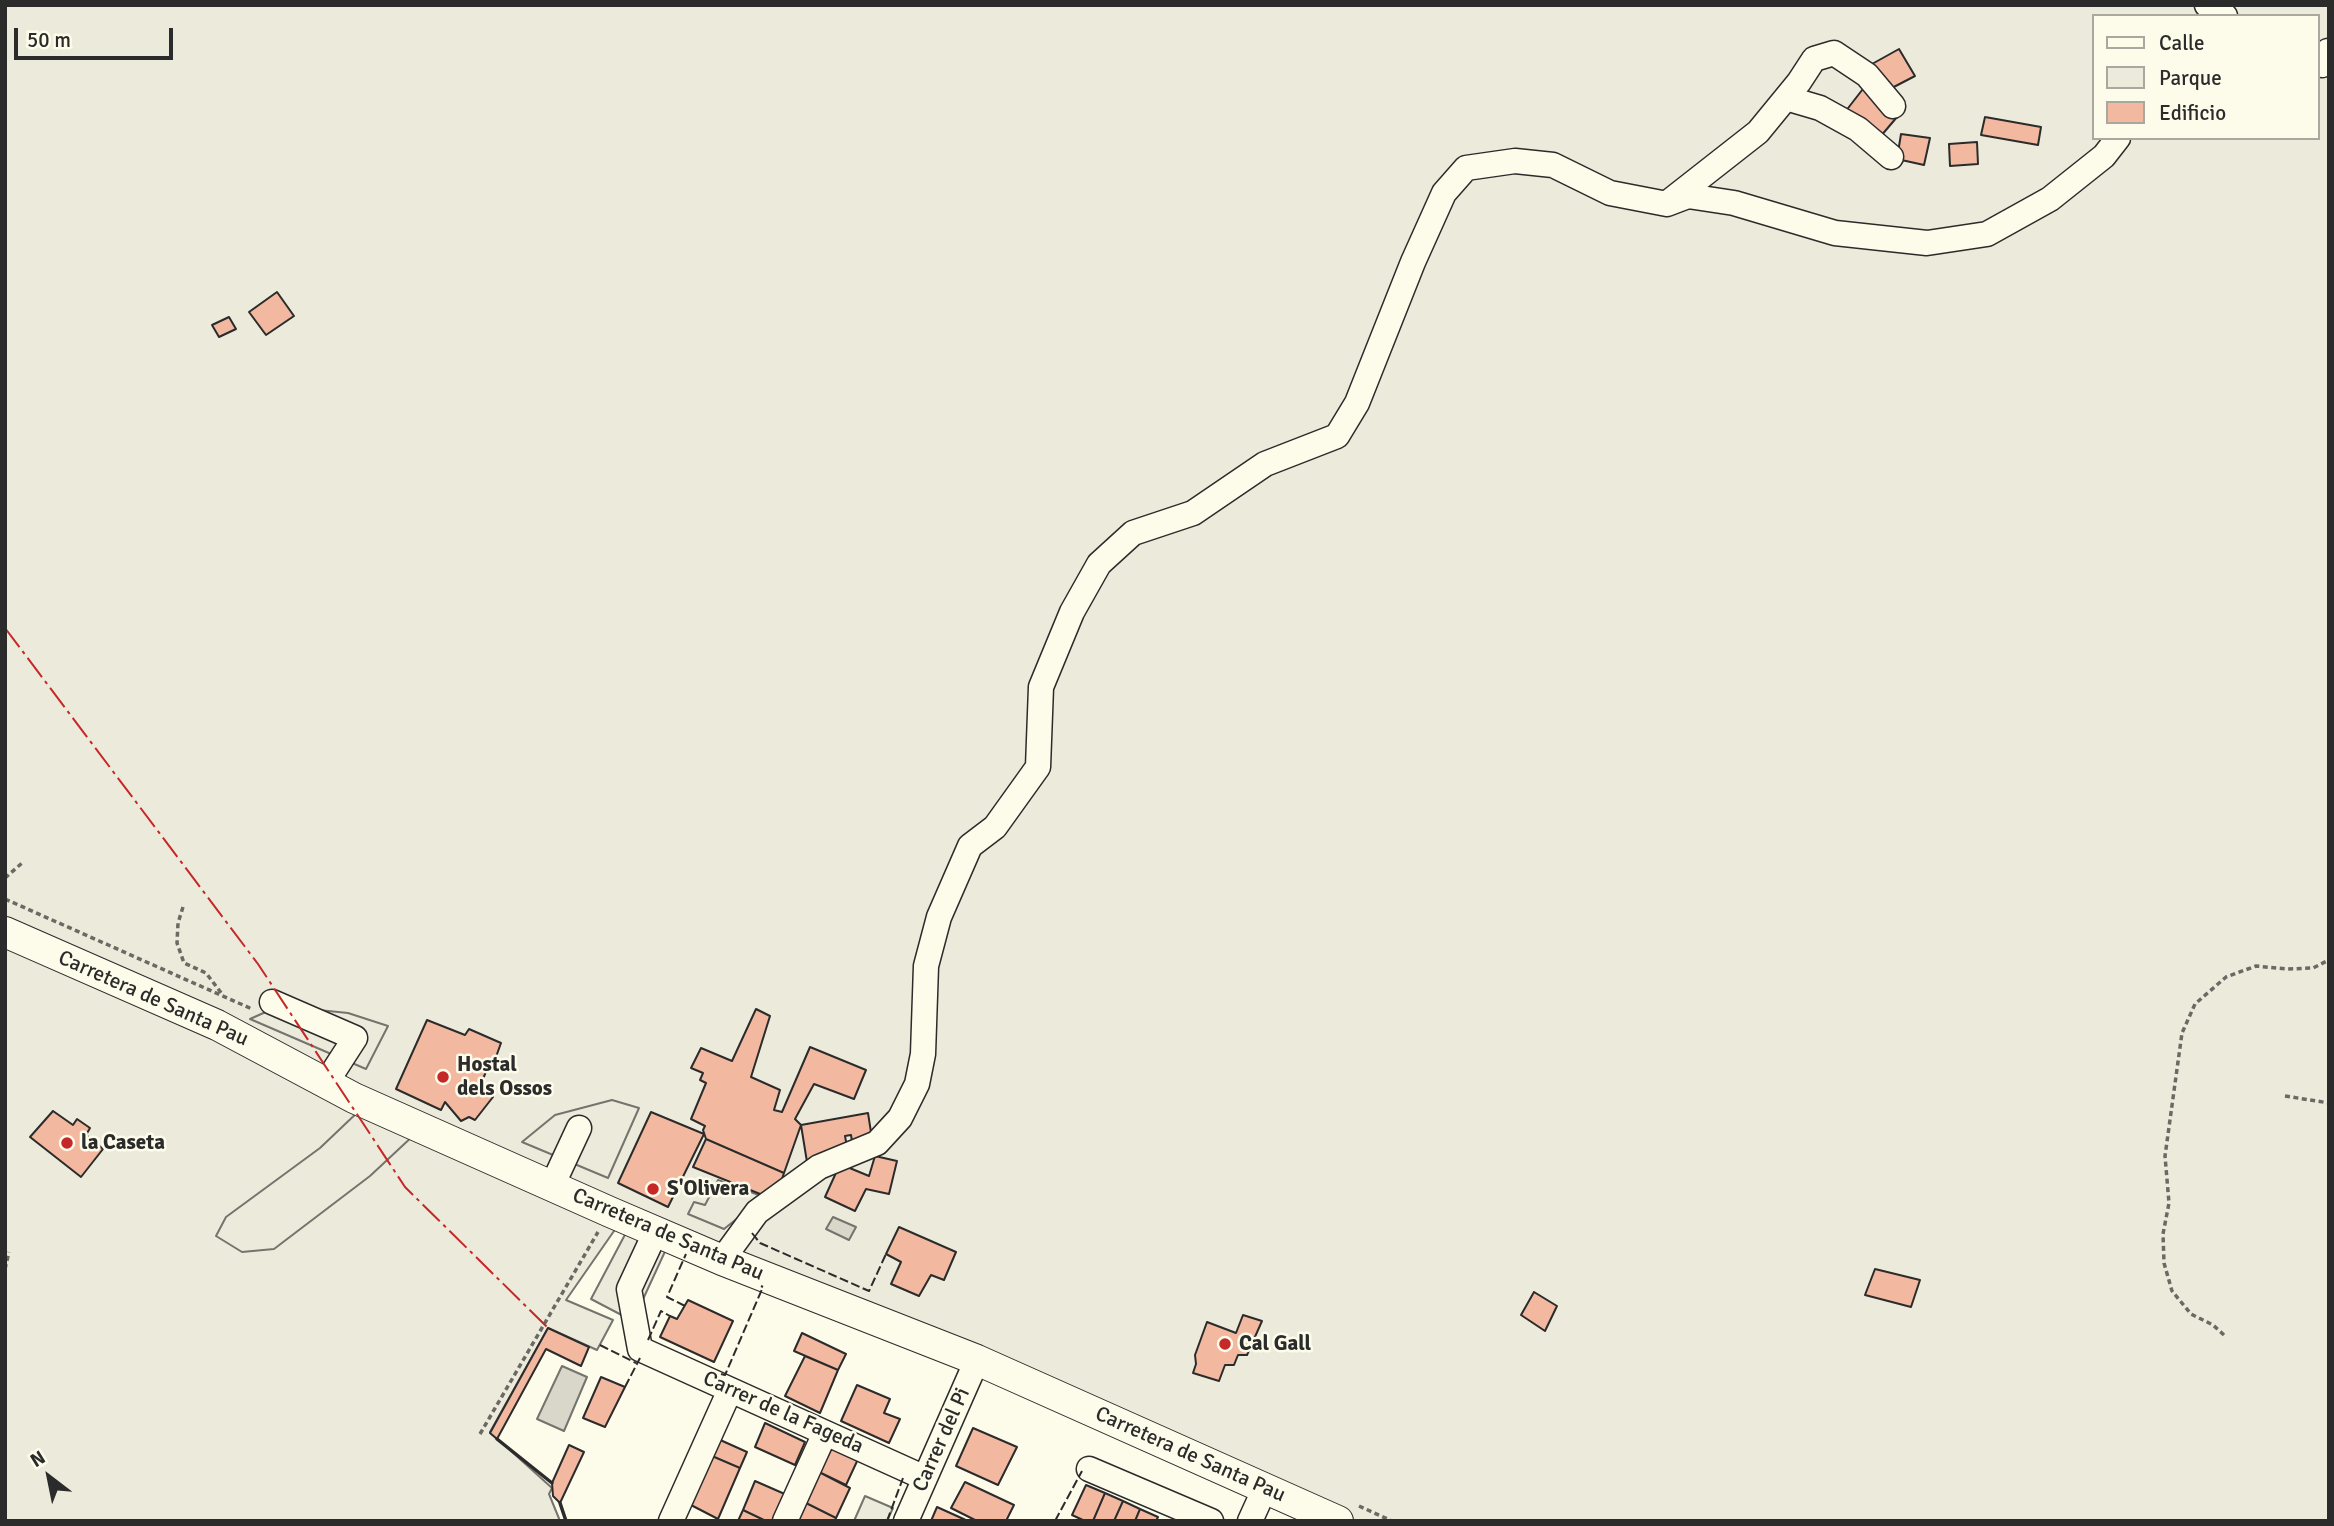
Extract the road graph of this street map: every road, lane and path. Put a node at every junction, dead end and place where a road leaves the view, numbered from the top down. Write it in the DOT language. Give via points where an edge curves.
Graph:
graph roads {
  1 [pos="1786,98"];
  2 [pos="1893,106"];
  3 [pos="2116,140"];
  4 [pos="1891,157"];
  5 [pos="1667,204"];
  6 [pos="22,863"];
  7 [pos="5,878"];
  8 [pos="5,898"];
  9 [pos="183,907"];
  10 [pos="5,932"];
  11 [pos="2329,960"];
  12 [pos="223,995"];
  13 [pos="264,1006"];
  14 [pos="326,1083"];
  15 [pos="2285,1096"];
  16 [pos="2329,1102"];
  17 [pos="579,1128"];
  18 [pos="552,1186"];
  19 [pos="610,1212"];
  20 [pos="656,1231"];
  21 [pos="9,1252"];
  22 [pos="722,1261"];
  23 [pos="5,1269"];
  24 [pos="2224,1335"];
  25 [pos="977,1360"];
  26 [pos="730,1390"];
  27 [pos="825,1433"];
  28 [pos="480,1434"];
  29 [pos="1089,1469"];
  30 [pos="925,1478"];
  31 [pos="1265,1488"];
  32 [pos="671,1521"];
  33 [pos="785,1521"];
  34 [pos="906,1521"];
  35 [pos="1211,1521"];
  36 [pos="1250,1521"];
  37 [pos="1338,1521"];
  1 -- 2 [label="street" via="1814,59 1834,52 1867,75"];
  1 -- 4 [label="street" via="1820,108 1858,129"];
  1 -- 5 [label="street" via="1758,132"];
  3 -- 5 [label="street" via="2104,156 2050,199 1987,234 1927,243 1835,233 1734,203 1688,196"];
  5 -- 22 [label="street" via="1611,193 1553,165 1516,161 1466,168 1444,193 1357,403 1337,436 1265,464 1193,513 1133,533 1099,564 1072,612 1041,687 1038,767 995,827 970,846 939,917 926,966 923,1054 917,1084 900,1118 877,1143 820,1167 757,1212"];
  6 -- 7 [label="path"];
  8 -- 12 [label="path"];
  9 -- 12 [label="path" via="177,943 184,963 206,973"];
  10 -- 14 [label="main road, Carretera de Santa Pau" via="217,1025"];
  11 -- 24 [label="path" via="2313,968 2256,966 2226,976 2195,1003 2182,1033 2165,1156 2169,1203 2164,1263 2172,1291 2191,1314"];
  12 -- 13 [label="path"];
  13 -- 14 [label="street" via="355,1038"];
  14 -- 18 [label="main road, Carretera de Santa Pau"];
  15 -- 16 [label="path"];
  17 -- 18 [label="street"];
  18 -- 19 [label="main road, Carretera de Santa Pau"];
  19 -- 20 [label="main road, Carretera de Santa Pau"];
  19 -- 28 [label="path"];
  20 -- 22 [label="main road, Carretera de Santa Pau"];
  20 -- 26 [label="street, Carrer de la Fageda" via="629,1289 640,1349"];
  21 -- 23 [label="path"];
  22 -- 25 [label="main road, Carretera de Santa Pau"];
  25 -- 30 [label="street, Carrer del Pi"];
  25 -- 31 [label="main road, Carretera de Santa Pau"];
  26 -- 27 [label="street, Carrer de la Fageda"];
  26 -- 32 [label="street"];
  27 -- 30 [label="street, Carrer de la Fageda"];
  27 -- 33 [label="street"];
  29 -- 35 [label="street"];
  30 -- 34 [label="street, Carrer del Pi"];
  31 -- 36 [label="street"];
  31 -- 37 [label="main road, Carretera de Santa Pau"];
}
